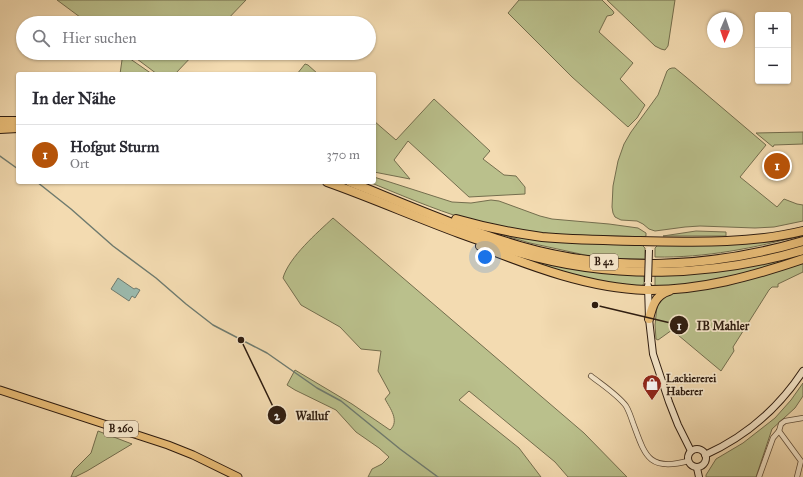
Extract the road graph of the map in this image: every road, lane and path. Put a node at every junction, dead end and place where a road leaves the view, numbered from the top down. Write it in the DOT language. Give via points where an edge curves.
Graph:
graph roads {
  1 [pos="0,121"];
  2 [pos="16,121"];
  3 [pos="16,128"];
  4 [pos="0,129"];
  5 [pos="333,184"];
  6 [pos="355,184"];
  7 [pos="411,206"];
  8 [pos="439,226"];
  9 [pos="803,231"];
  10 [pos="649,241"];
  11 [pos="803,241"];
  12 [pos="803,250"];
  13 [pos="803,259"];
  14 [pos="648,286"];
  15 [pos="672,289"];
  16 [pos="649,319"];
  17 [pos="803,371"];
  18 [pos="591,376"];
  19 [pos="0,390"];
  20 [pos="803,418"];
  21 [pos="779,431"];
  22 [pos="691,451"];
  23 [pos="705,455"];
  24 [pos="688,461"];
  25 [pos="697,468"];
  26 [pos="238,477"];
  27 [pos="699,477"];
  28 [pos="759,477"];
  29 [pos="797,477"];
  1 -- 2 [label="highway"];
  3 -- 4 [label="highway"];
  5 -- 8 [label="highway, B 42"];
  6 -- 7 [label="highway, B 42"];
  7 -- 10 [label="highway" via="519,233 563,238"];
  7 -- 11 [label="highway, B 42" via="521,246 607,262 658,264 724,259"];
  8 -- 12 [label="highway, B 42" via="492,245 550,261 639,272 670,272 730,266"];
  8 -- 14 [label="highway" via="498,253 580,281 628,289"];
  9 -- 10 [label="highway" via="784,236 737,241"];
  10 -- 14 [label="main road, bridge"];
  13 -- 15 [label="highway" via="734,280"];
  14 -- 15 [label="highway"];
  14 -- 16 [label="main road"];
  15 -- 16 [label="highway" via="657,297"];
  16 -- 22 [label="main road" via="653,354 678,425"];
  17 -- 23 [label="main road" via="777,405 755,425 731,442"];
  18 -- 24 [label="street" via="624,404 651,460 667,465"];
  19 -- 26 [label="main road, B 260" via="168,445"];
  20 -- 21 [label="street" via="785,421"];
  21 -- 28 [label="street" via="773,438"];
  21 -- 29 [label="street" via="801,461"];
  22 -- 23 [label="main road" via="699,450"];
  22 -- 24 [label="main road"];
  23 -- 25 [label="main road" via="705,462"];
  24 -- 25 [label="main road"];
  25 -- 27 [label="main road"];
}
